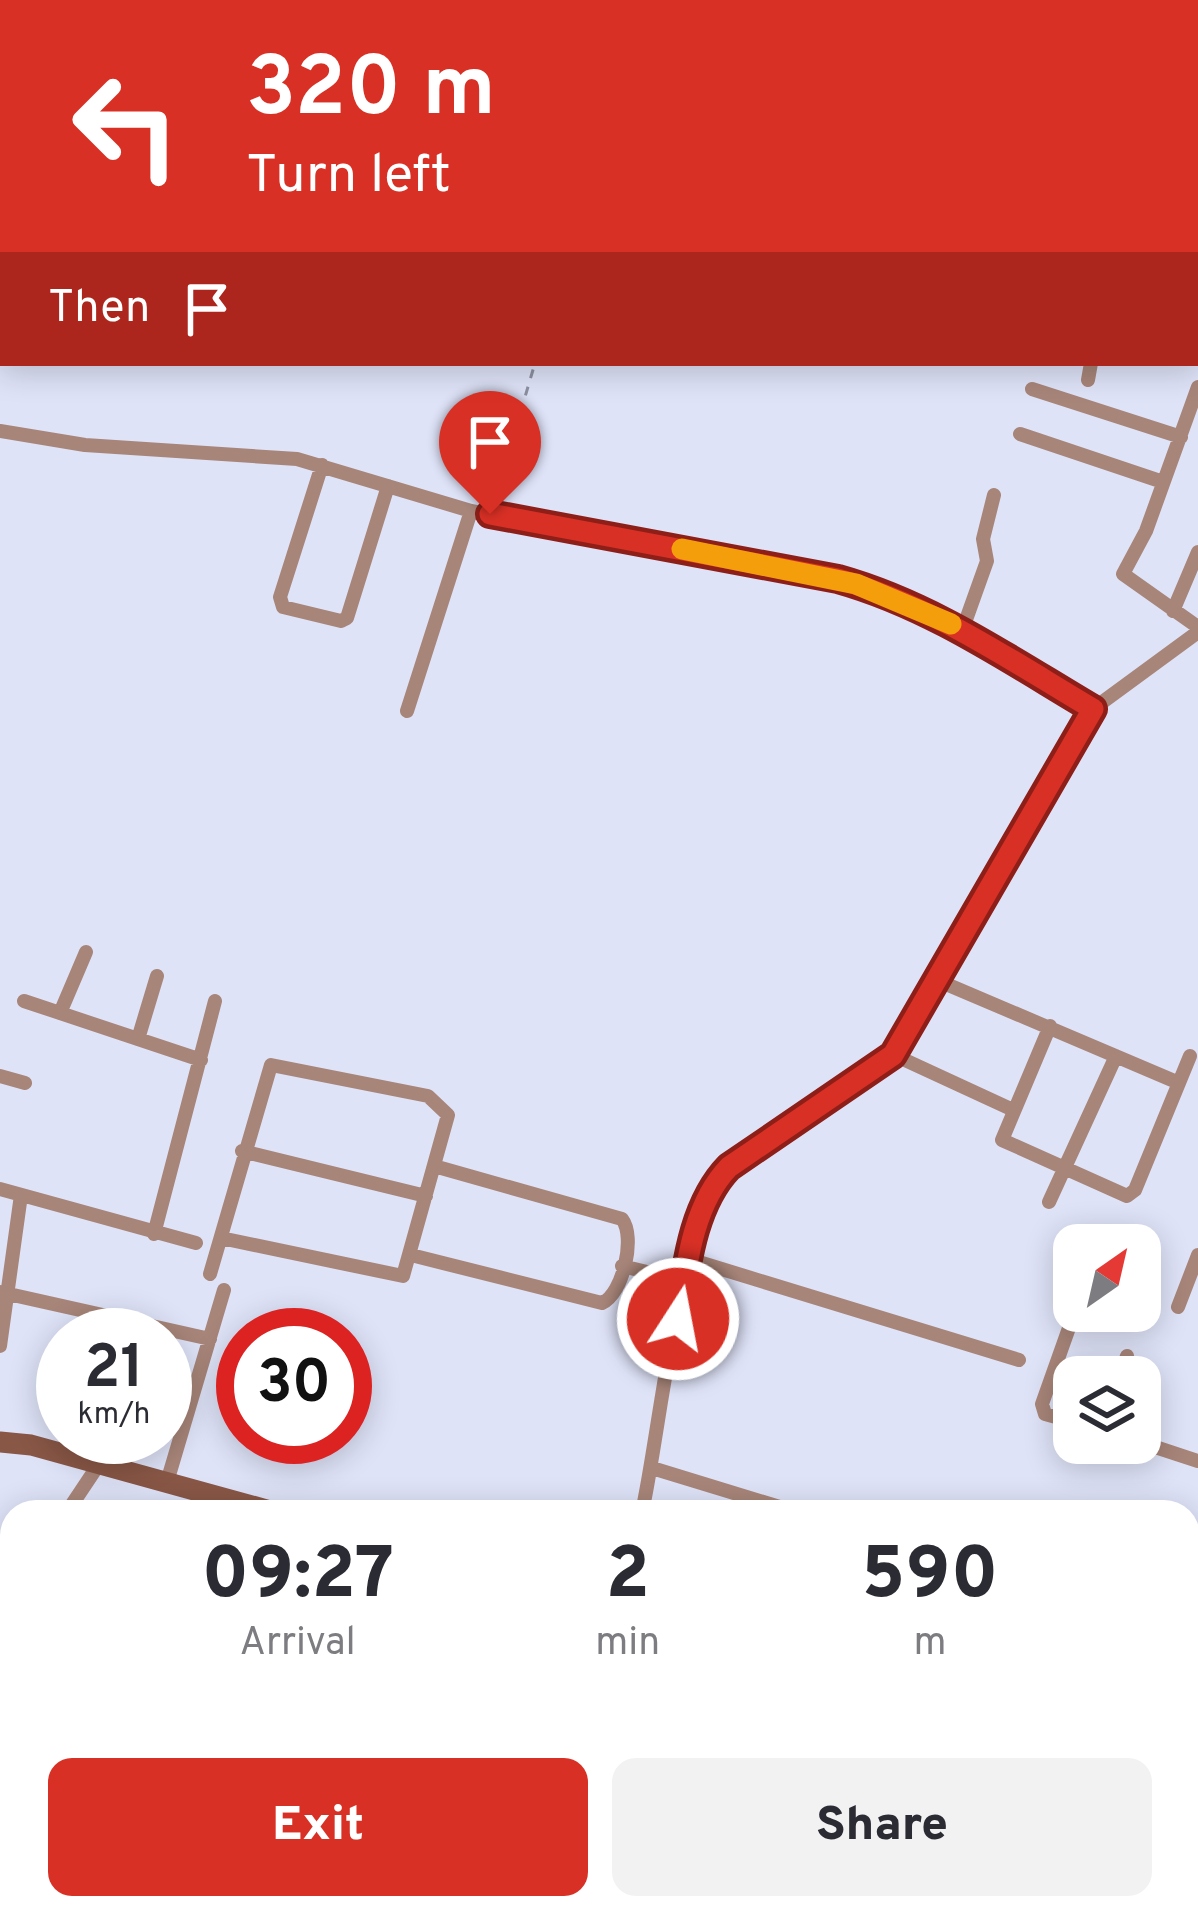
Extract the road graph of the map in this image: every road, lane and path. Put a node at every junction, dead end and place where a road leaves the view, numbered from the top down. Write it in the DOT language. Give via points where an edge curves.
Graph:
graph roads {
  1 [pos="535,366"];
  2 [pos="1090,366"];
  3 [pos="1088,380"];
  4 [pos="1198,387"];
  5 [pos="1032,389"];
  6 [pos="0,431"];
  7 [pos="1020,434"];
  8 [pos="1180,437"];
  9 [pos="322,466"];
  10 [pos="1163,482"];
  11 [pos="388,486"];
  12 [pos="994,495"];
  13 [pos="472,511"];
  14 [pos="490,514"];
  15 [pos="1198,552"];
  16 [pos="1173,611"];
  17 [pos="1198,629"];
  18 [pos="962,631"];
  19 [pos="1093,709"];
  20 [pos="407,711"];
  21 [pos="86,952"];
  22 [pos="157,976"];
  23 [pos="938,981"];
  24 [pos="24,1001"];
  25 [pos="215,1001"];
  26 [pos="60,1013"];
  27 [pos="1050,1026"];
  28 [pos="138,1040"];
  29 [pos="893,1055"];
  30 [pos="1116,1056"];
  31 [pos="1190,1056"];
  32 [pos="201,1060"];
  33 [pos="0,1076"];
  34 [pos="25,1083"];
  35 [pos="1179,1083"];
  36 [pos="1011,1109"];
  37 [pos="242,1151"];
  38 [pos="434,1166"];
  39 [pos="1064,1172"];
  40 [pos="0,1189"];
  41 [pos="21,1195"];
  42 [pos="426,1196"];
  43 [pos="1049,1202"];
  44 [pos="154,1234"];
  45 [pos="221,1238"];
  46 [pos="196,1243"];
  47 [pos="411,1255"];
  48 [pos="1198,1255"];
  49 [pos="689,1259"];
  50 [pos="622,1266"];
  51 [pos="209,1274"];
  52 [pos="684,1281"];
  53 [pos="224,1290"];
  54 [pos="4,1292"];
  55 [pos="1178,1307"];
  56 [pos="210,1339"];
  57 [pos="0,1346"];
  58 [pos="1019,1360"];
  59 [pos="1053,1373"];
  60 [pos="1053,1416"];
  61 [pos="0,1442"];
  62 [pos="1161,1449"];
  63 [pos="36,1450"];
  64 [pos="1198,1461"];
  65 [pos="99,1464"];
  66 [pos="652,1468"];
  67 [pos="167,1482"];
  68 [pos="75,1500"];
  69 [pos="231,1500"];
  70 [pos="645,1500"];
  71 [pos="757,1500"];
  1 -- 14 [label="path"];
  2 -- 3 [label="street"];
  4 -- 8 [label="street"];
  5 -- 8 [label="street"];
  6 -- 9 [label="street"];
  7 -- 10 [label="street"];
  8 -- 10 [label="street"];
  9 -- 11 [label="street"];
  9 -- 11 [label="street" via="283,608 347,618"];
  10 -- 16 [label="street" via="1124,574"];
  11 -- 13 [label="street"];
  12 -- 18 [label="street" via="982,538 987,561"];
  13 -- 14 [label="street"];
  13 -- 20 [label="street"];
  14 -- 18 [label="street" via="838,579"];
  15 -- 16 [label="street"];
  16 -- 17 [label="street"];
  17 -- 19 [label="street"];
  18 -- 19 [label="street"];
  19 -- 23 [label="street"];
  21 -- 26 [label="street"];
  22 -- 28 [label="street"];
  23 -- 27 [label="street"];
  23 -- 29 [label="street"];
  24 -- 26 [label="street"];
  25 -- 32 [label="street"];
  26 -- 28 [label="street"];
  27 -- 30 [label="street"];
  27 -- 36 [label="street"];
  28 -- 32 [label="street"];
  29 -- 36 [label="street"];
  29 -- 49 [label="street" via="729,1167 706,1199"];
  30 -- 35 [label="street"];
  30 -- 39 [label="street"];
  31 -- 35 [label="street"];
  32 -- 44 [label="street"];
  33 -- 34 [label="street"];
  35 -- 39 [label="street" via="1131,1194"];
  36 -- 39 [label="street" via="1002,1139"];
  37 -- 38 [label="street" via="266,1070 281,1063 440,1102 448,1115"];
  37 -- 42 [label="street"];
  37 -- 45 [label="street"];
  38 -- 42 [label="street"];
  38 -- 50 [label="street" via="622,1219 630,1234"];
  39 -- 43 [label="street"];
  40 -- 41 [label="street"];
  41 -- 44 [label="street"];
  41 -- 54 [label="street"];
  42 -- 47 [label="street"];
  44 -- 46 [label="street"];
  45 -- 47 [label="street" via="396,1277"];
  45 -- 51 [label="street"];
  47 -- 50 [label="street" via="602,1303 613,1298"];
  48 -- 55 [label="street"];
  49 -- 52 [label="street"];
  49 -- 58 [label="street"];
  50 -- 52 [label="street"];
  52 -- 66 [label="street"];
  53 -- 56 [label="street"];
  54 -- 56 [label="street"];
  54 -- 57 [label="street"];
  56 -- 67 [label="street"];
  59 -- 60 [label="street" via="1042,1404"];
  61 -- 63 [label="street"];
  62 -- 64 [label="street"];
  65 -- 67 [label="street"];
  65 -- 68 [label="street"];
  66 -- 70 [label="street"];
  66 -- 71 [label="street"];
  67 -- 69 [label="street"];
}
